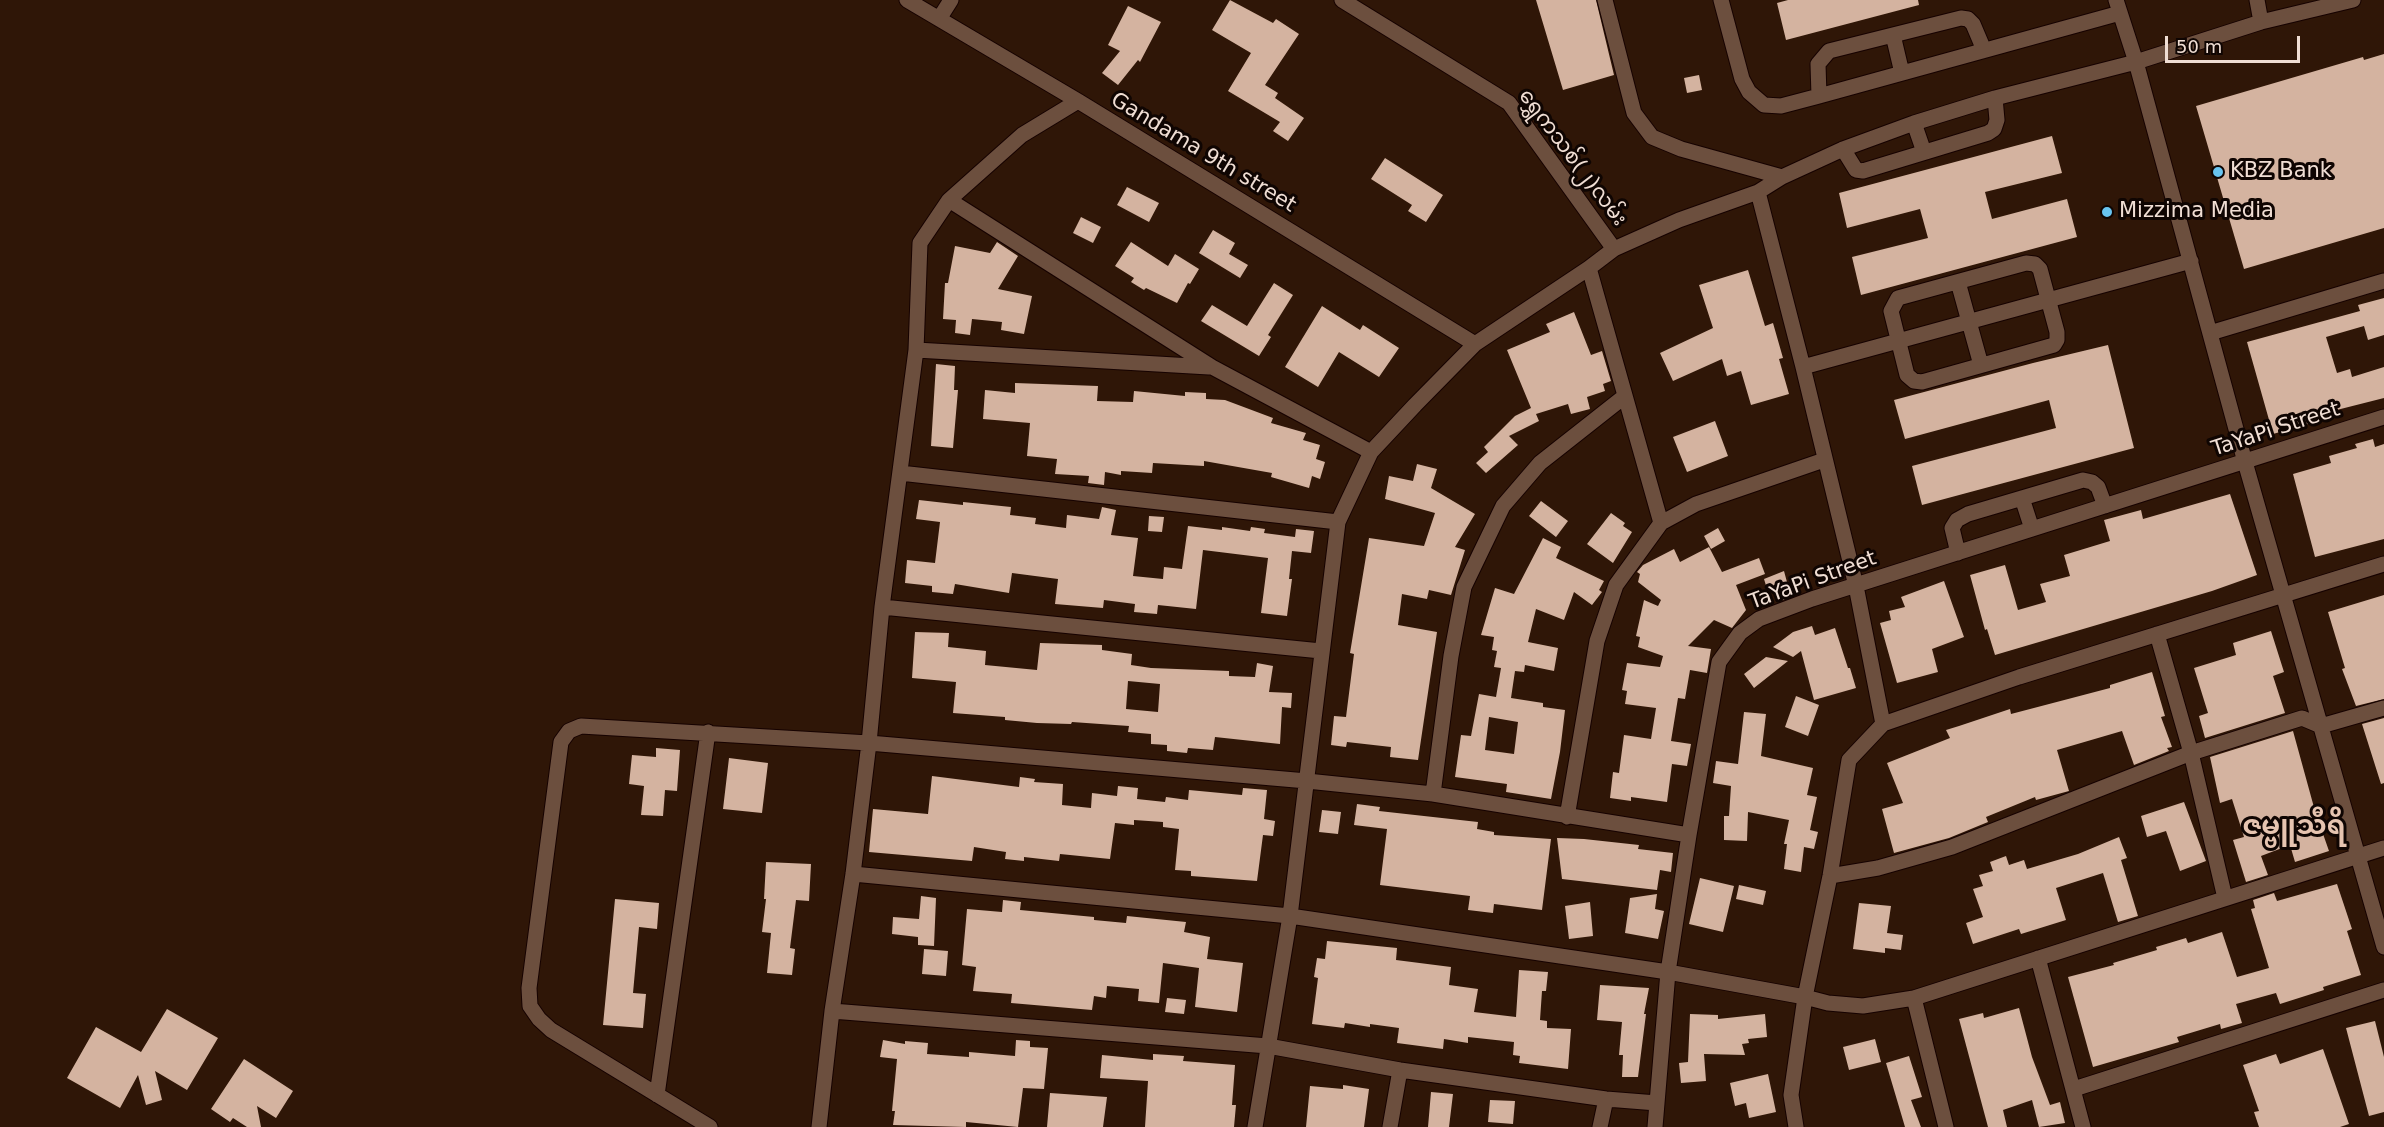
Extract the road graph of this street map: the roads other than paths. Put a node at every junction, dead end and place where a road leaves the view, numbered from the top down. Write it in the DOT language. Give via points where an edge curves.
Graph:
graph roads {
  1 [pos="907,0"];
  2 [pos="951,0"];
  3 [pos="1342,0"];
  4 [pos="1605,0"];
  5 [pos="1721,0"];
  6 [pos="2257,0"];
  7 [pos="2353,0"];
  8 [pos="2118,7"];
  9 [pos="939,19"];
  10 [pos="2261,22"];
  11 [pos="1893,35"];
  12 [pos="1984,50"];
  13 [pos="2136,62"];
  14 [pos="1902,73"];
  15 [pos="1819,96"];
  16 [pos="1995,98"];
  17 [pos="1078,101"];
  18 [pos="1914,123"];
  19 [pos="1843,149"];
  20 [pos="1924,152"];
  21 [pos="1782,177"];
  22 [pos="1758,192"];
  23 [pos="949,200"];
  24 [pos="1614,249"];
  25 [pos="2191,261"];
  26 [pos="1589,268"];
  27 [pos="2384,281"];
  28 [pos="1958,282"];
  29 [pos="2049,299"];
  30 [pos="1969,321"];
  31 [pos="2210,333"];
  32 [pos="1897,341"];
  33 [pos="1475,344"];
  34 [pos="916,350"];
  35 [pos="1981,365"];
  36 [pos="1212,367"];
  37 [pos="1803,367"];
  38 [pos="1625,396"];
  39 [pos="2384,417"];
  40 [pos="1371,452"];
  41 [pos="1824,460"];
  42 [pos="2245,462"];
  43 [pos="900,473"];
  44 [pos="2022,498"];
  45 [pos="2105,506"];
  46 [pos="1338,522"];
  47 [pos="1661,523"];
  48 [pos="2032,530"];
  49 [pos="1958,554"];
  50 [pos="2384,564"];
  51 [pos="1856,586"];
  52 [pos="2284,594"];
  53 [pos="882,607"];
  54 [pos="2157,634"];
  55 [pos="1322,651"];
  56 [pos="2384,708"];
  57 [pos="1882,724"];
  58 [pos="2321,726"];
  59 [pos="708,732"];
  60 [pos="869,743"];
  61 [pos="2191,753"];
  62 [pos="1307,781"];
  63 [pos="1433,794"];
  64 [pos="1567,817"];
  65 [pos="1689,835"];
  66 [pos="2384,848"];
  67 [pos="2358,856"];
  68 [pos="853,874"];
  69 [pos="1830,876"];
  70 [pos="2225,898"];
  71 [pos="1290,916"];
  72 [pos="2384,947"];
  73 [pos="2038,958"];
  74 [pos="1668,972"];
  75 [pos="2384,990"];
  76 [pos="1805,997"];
  77 [pos="1914,998"];
  78 [pos="832,1011"];
  79 [pos="1268,1046"];
  80 [pos="1400,1070"];
  81 [pos="2074,1089"];
  82 [pos="657,1095"];
  83 [pos="1606,1099"];
  84 [pos="1657,1103"];
  85 [pos="711,1127"];
  86 [pos="819,1127"];
  87 [pos="1255,1127"];
  88 [pos="1390,1127"];
  89 [pos="1600,1127"];
  90 [pos="1655,1127"];
  91 [pos="1796,1127"];
  92 [pos="1946,1127"];
  93 [pos="2083,1127"];
  1 -- 9 [label="street, Gandama 9th street"];
  2 -- 9 [label="street"];
  3 -- 24 [label="street, ရွှေကသစ်(၂)လမ်း" via="1509,103"];
  4 -- 21 [label="street" via="1634,113 1652,137"];
  5 -- 15 [label="street" via="1749,92 1764,105 1781,106"];
  6 -- 10 [label="street"];
  7 -- 10 [label="street"];
  8 -- 12 [label="street"];
  8 -- 13 [label="street"];
  9 -- 17 [label="street, Gandama 9th street"];
  10 -- 13 [label="street"];
  11 -- 12 [label="street" via="1968,19"];
  11 -- 14 [label="street"];
  11 -- 15 [label="street" via="1829,51 1818,64"];
  12 -- 14 [label="street"];
  13 -- 16 [label="street"];
  13 -- 25 [label="street"];
  14 -- 15 [label="street"];
  16 -- 18 [label="street"];
  16 -- 20 [label="street" via="1994,129"];
  17 -- 23 [label="street" via="1022,135"];
  17 -- 33 [label="street, Gandama 9th street"];
  18 -- 19 [label="street"];
  18 -- 20 [label="street"];
  19 -- 20 [label="street" via="1856,170 1863,171"];
  19 -- 21 [label="street"];
  21 -- 22 [label="street"];
  22 -- 24 [label="street" via="1679,220"];
  22 -- 37 [label="street"];
  23 -- 34 [label="street" via="920,243"];
  23 -- 36 [label="street"];
  24 -- 26 [label="street"];
  25 -- 29 [label="street"];
  25 -- 31 [label="street"];
  26 -- 33 [label="street"];
  26 -- 38 [label="street"];
  27 -- 31 [label="street"];
  28 -- 29 [label="street" via="2026,263 2035,264"];
  28 -- 30 [label="street"];
  28 -- 32 [label="street" via="1898,298 1891,311"];
  29 -- 30 [label="street"];
  29 -- 35 [label="street" via="2057,340 2054,345"];
  30 -- 32 [label="street"];
  30 -- 35 [label="street"];
  31 -- 42 [label="street"];
  32 -- 35 [label="street" via="1907,375 1914,381"];
  32 -- 37 [label="street"];
  33 -- 40 [label="street"];
  34 -- 36 [label="street"];
  34 -- 43 [label="street"];
  36 -- 40 [label="street"];
  37 -- 41 [label="street"];
  38 -- 47 [label="street"];
  38 -- 63 [label="street" via="1540,463 1503,506 1464,587"];
  39 -- 42 [label="street, TaYaPi Street"];
  40 -- 46 [label="street"];
  41 -- 47 [label="street" via="1696,504"];
  41 -- 51 [label="street"];
  42 -- 45 [label="street, TaYaPi Street"];
  42 -- 52 [label="street"];
  43 -- 46 [label="street"];
  43 -- 53 [label="street"];
  44 -- 45 [label="street" via="2083,480 2098,487"];
  44 -- 48 [label="street"];
  44 -- 49 [label="street" via="1957,519 1952,528"];
  45 -- 48 [label="street, TaYaPi Street"];
  46 -- 55 [label="street"];
  47 -- 64 [label="street" via="1616,585 1597,641"];
  48 -- 49 [label="street, TaYaPi Street"];
  49 -- 51 [label="street, TaYaPi Street"];
  50 -- 52 [label="street"];
  51 -- 57 [label="street"];
  51 -- 65 [label="street, TaYaPi Street" via="1759,619 1740,633 1719,662"];
  52 -- 54 [label="street"];
  52 -- 58 [label="street"];
  53 -- 55 [label="street"];
  53 -- 60 [label="street"];
  54 -- 57 [label="street"];
  54 -- 61 [label="street"];
  55 -- 62 [label="street"];
  56 -- 58 [label="street"];
  57 -- 69 [label="street" via="1850,760"];
  58 -- 61 [label="street" via="2302,718"];
  58 -- 67 [label="street"];
  59 -- 60 [label="street"];
  59 -- 82 [label="street"];
  59 -- 82 [label="street" via="581,726 569,731 561,742 529,988 530,1006 551,1030"];
  60 -- 62 [label="street"];
  60 -- 68 [label="street"];
  61 -- 69 [label="street" via="1952,847 1878,868"];
  61 -- 70 [label="street"];
  62 -- 63 [label="street"];
  62 -- 71 [label="street"];
  63 -- 64 [label="street"];
  64 -- 65 [label="street"];
  65 -- 74 [label="street, TaYaPi Street"];
  66 -- 67 [label="street"];
  67 -- 70 [label="street"];
  67 -- 72 [label="street"];
  68 -- 71 [label="street"];
  68 -- 78 [label="street"];
  69 -- 76 [label="street"];
  70 -- 73 [label="street"];
  71 -- 74 [label="street"];
  71 -- 79 [label="street"];
  73 -- 77 [label="street"];
  73 -- 81 [label="street"];
  74 -- 76 [label="street"];
  74 -- 84 [label="street, TaYaPi Street"];
  75 -- 81 [label="street"];
  76 -- 77 [label="street" via="1863,1006"];
  76 -- 91 [label="street" via="1791,1095"];
  77 -- 92 [label="street"];
  78 -- 79 [label="street"];
  78 -- 86 [label="street"];
  79 -- 80 [label="street"];
  79 -- 87 [label="street"];
  80 -- 83 [label="street"];
  80 -- 88 [label="street"];
  81 -- 93 [label="street"];
  82 -- 85 [label="street"];
  83 -- 84 [label="street"];
  83 -- 89 [label="street"];
  84 -- 90 [label="street, TaYaPi Street"];
}
